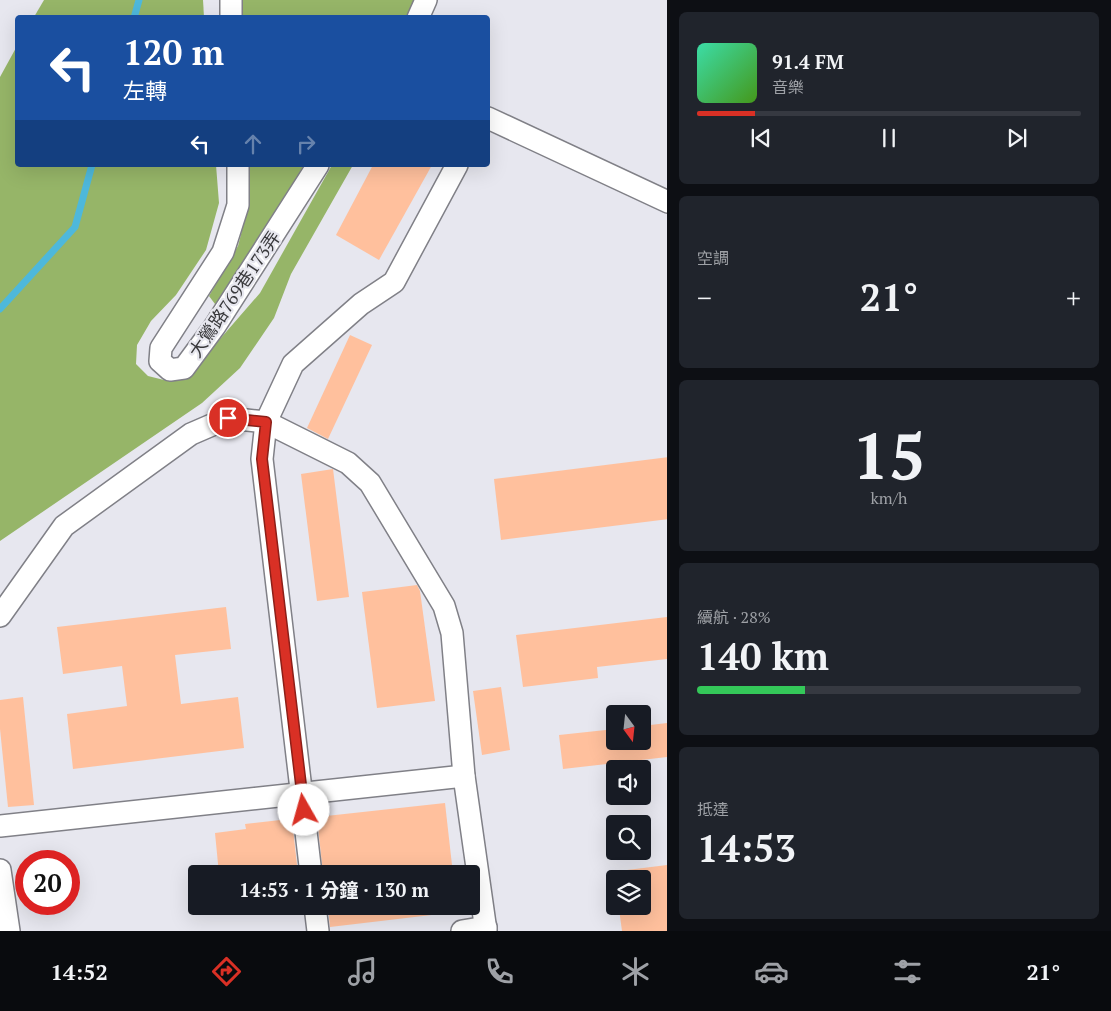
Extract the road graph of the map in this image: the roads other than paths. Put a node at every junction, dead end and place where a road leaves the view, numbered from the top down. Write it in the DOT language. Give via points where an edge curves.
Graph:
graph roads {
  1 [pos="231,0"];
  2 [pos="426,0"];
  3 [pos="231,15"];
  4 [pos="419,15"];
  5 [pos="490,112"];
  6 [pos="490,119"];
  7 [pos="238,167"];
  8 [pos="317,167"];
  9 [pos="456,167"];
  10 [pos="667,191"];
  11 [pos="667,202"];
  12 [pos="266,422"];
  13 [pos="0,616"];
  14 [pos="464,776"];
  15 [pos="302,794"];
  16 [pos="0,826"];
  17 [pos="310,865"];
  18 [pos="0,870"];
  19 [pos="316,915"];
  20 [pos="486,929"];
  21 [pos="9,931"];
  22 [pos="318,931"];
  23 [pos="462,931"];
  1 -- 3 [label="lane"];
  2 -- 4 [label="lane"];
  5 -- 10 [label="lane"];
  6 -- 11 [label="lane"];
  7 -- 8 [label="lane, 大鶯路769巷173弄" via="238,205 223,252 161,348 160,361 170,370 184,368 215,326"];
  9 -- 12 [label="lane" via="394,282 362,304 293,364"];
  12 -- 13 [label="lane" via="228,418 191,434 64,526"];
  12 -- 14 [label="lane" via="348,463 370,483 444,606 452,633"];
  12 -- 15 [label="lane" via="262,459"];
  14 -- 15 [label="lane"];
  14 -- 20 [label="lane"];
  15 -- 16 [label="lane"];
  15 -- 17 [label="lane"];
  18 -- 21 [label="lane"];
  19 -- 22 [label="lane"];
  20 -- 23 [label="lane"];
}
